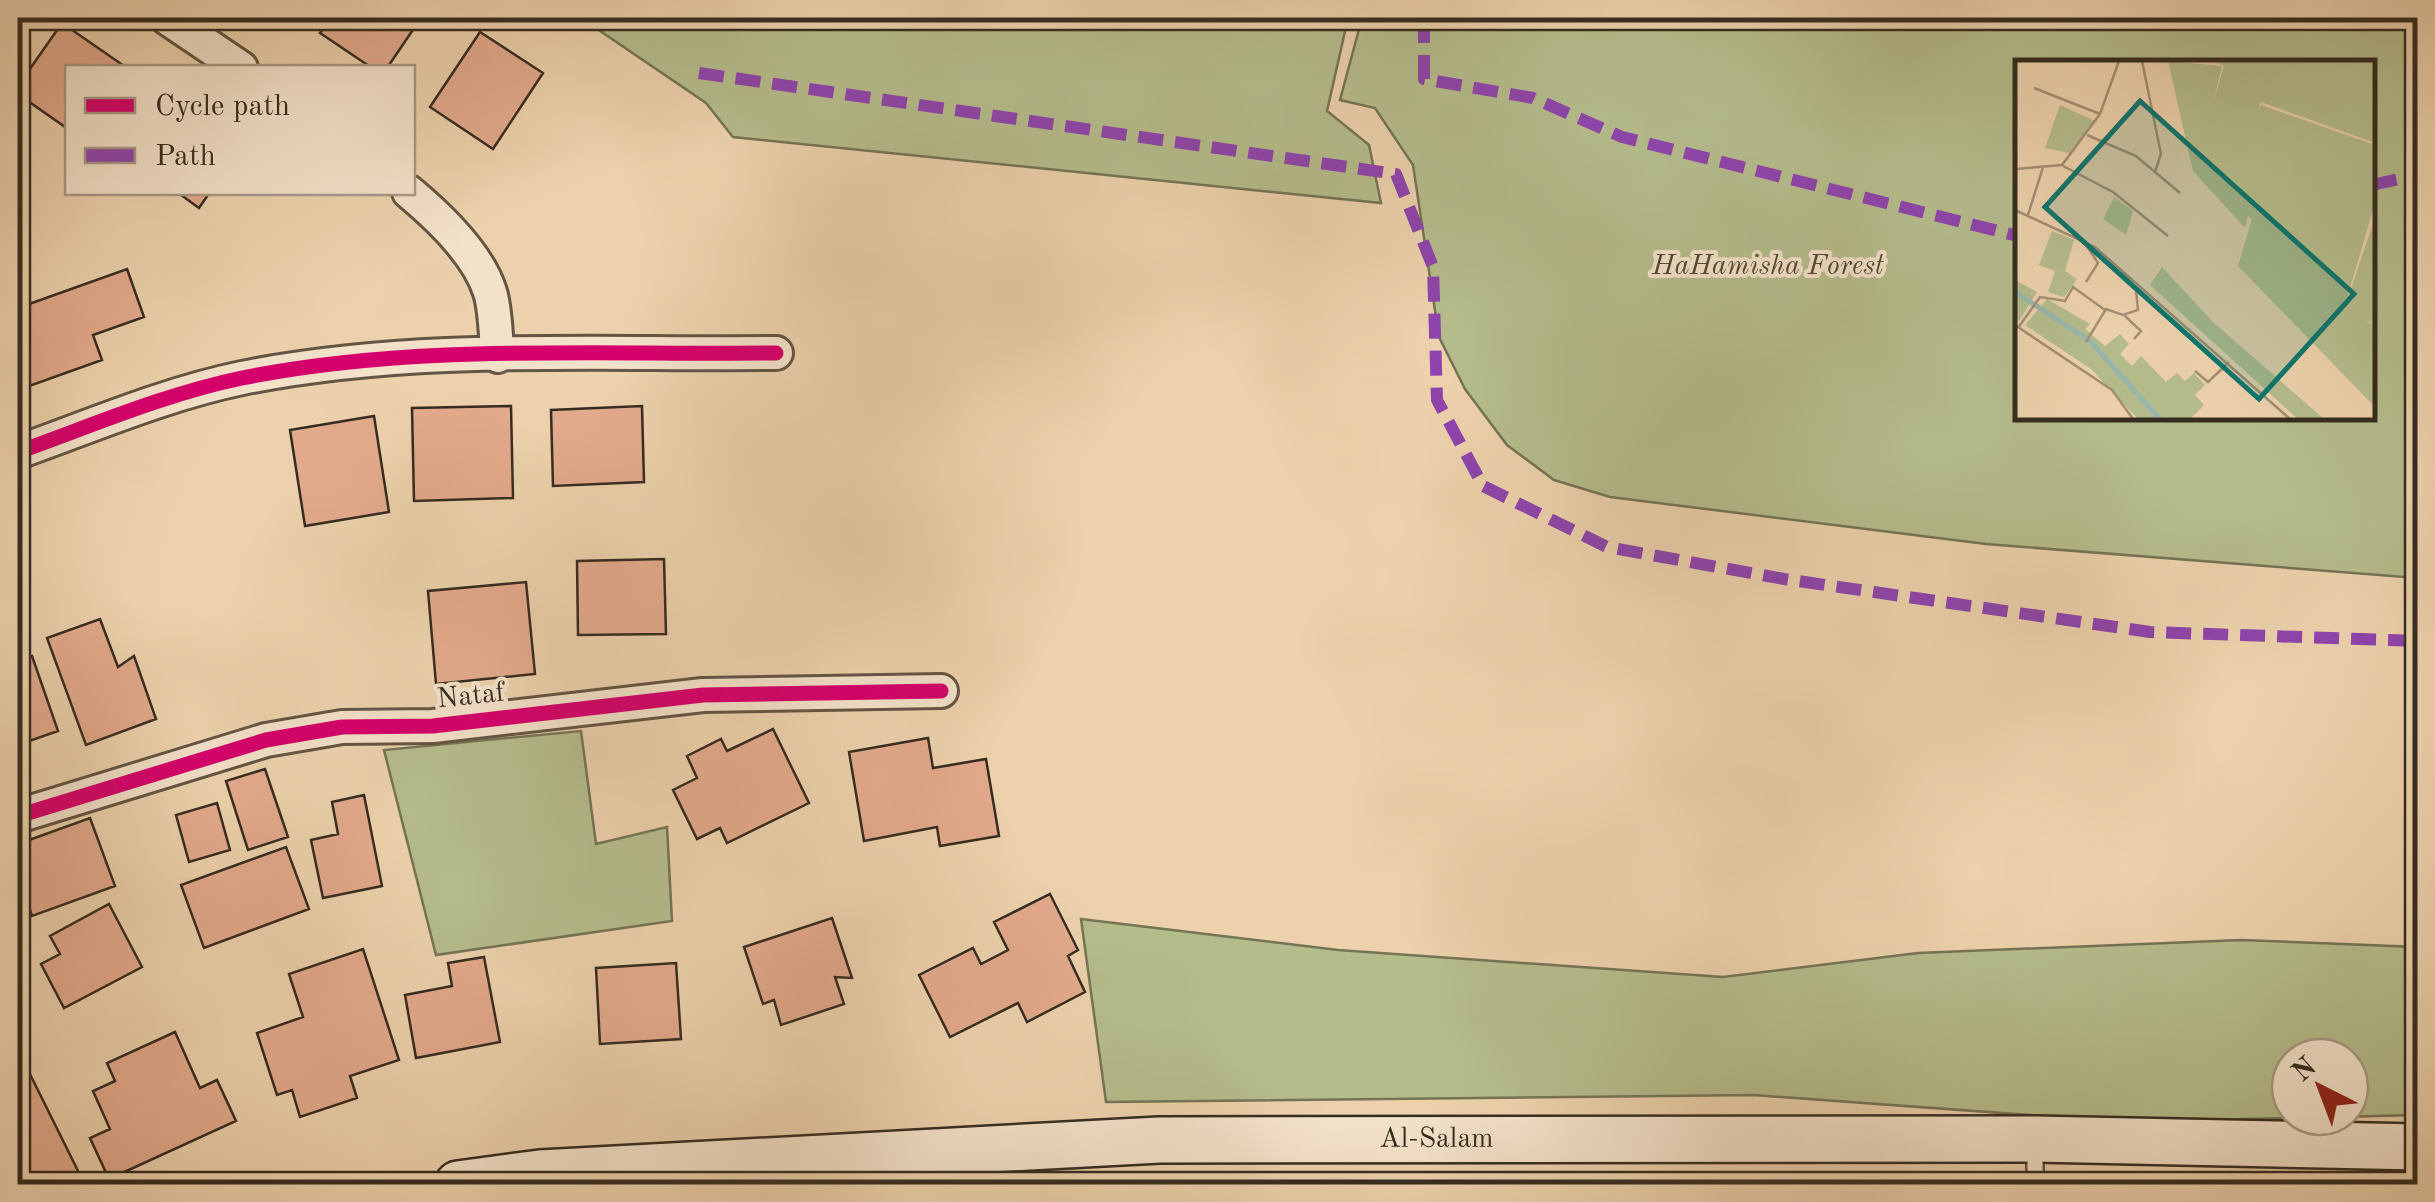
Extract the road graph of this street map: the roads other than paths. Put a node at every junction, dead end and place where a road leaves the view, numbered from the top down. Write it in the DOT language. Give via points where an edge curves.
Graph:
graph roads {
  1 [pos="166,18"];
  2 [pos="236,65"];
  3 [pos="413,195"];
  4 [pos="776,353"];
  5 [pos="498,356"];
  6 [pos="18,452"];
  7 [pos="940,690"];
  8 [pos="18,816"];
  9 [pos="2035,1139"];
  10 [pos="2418,1147"];
  11 [pos="853,1170"];
  12 [pos="458,1184"];
  13 [pos="2035,1184"];
  1 -- 2 [label="street"];
  3 -- 5 [label="street" via="478,269 490,292"];
  4 -- 5 [label="street"];
  5 -- 6 [label="street" via="347,363 239,379"];
  7 -- 8 [label="street, Nataf" via="703,695 433,726 342,727 266,740"];
  9 -- 10 [label="main road, Al-Salam"];
  9 -- 11 [label="main road, Al-Salam" via="1159,1140"];
  9 -- 13 [label="lane"];
  11 -- 12 [label="main road, Al-Salam" via="540,1173"];
}
